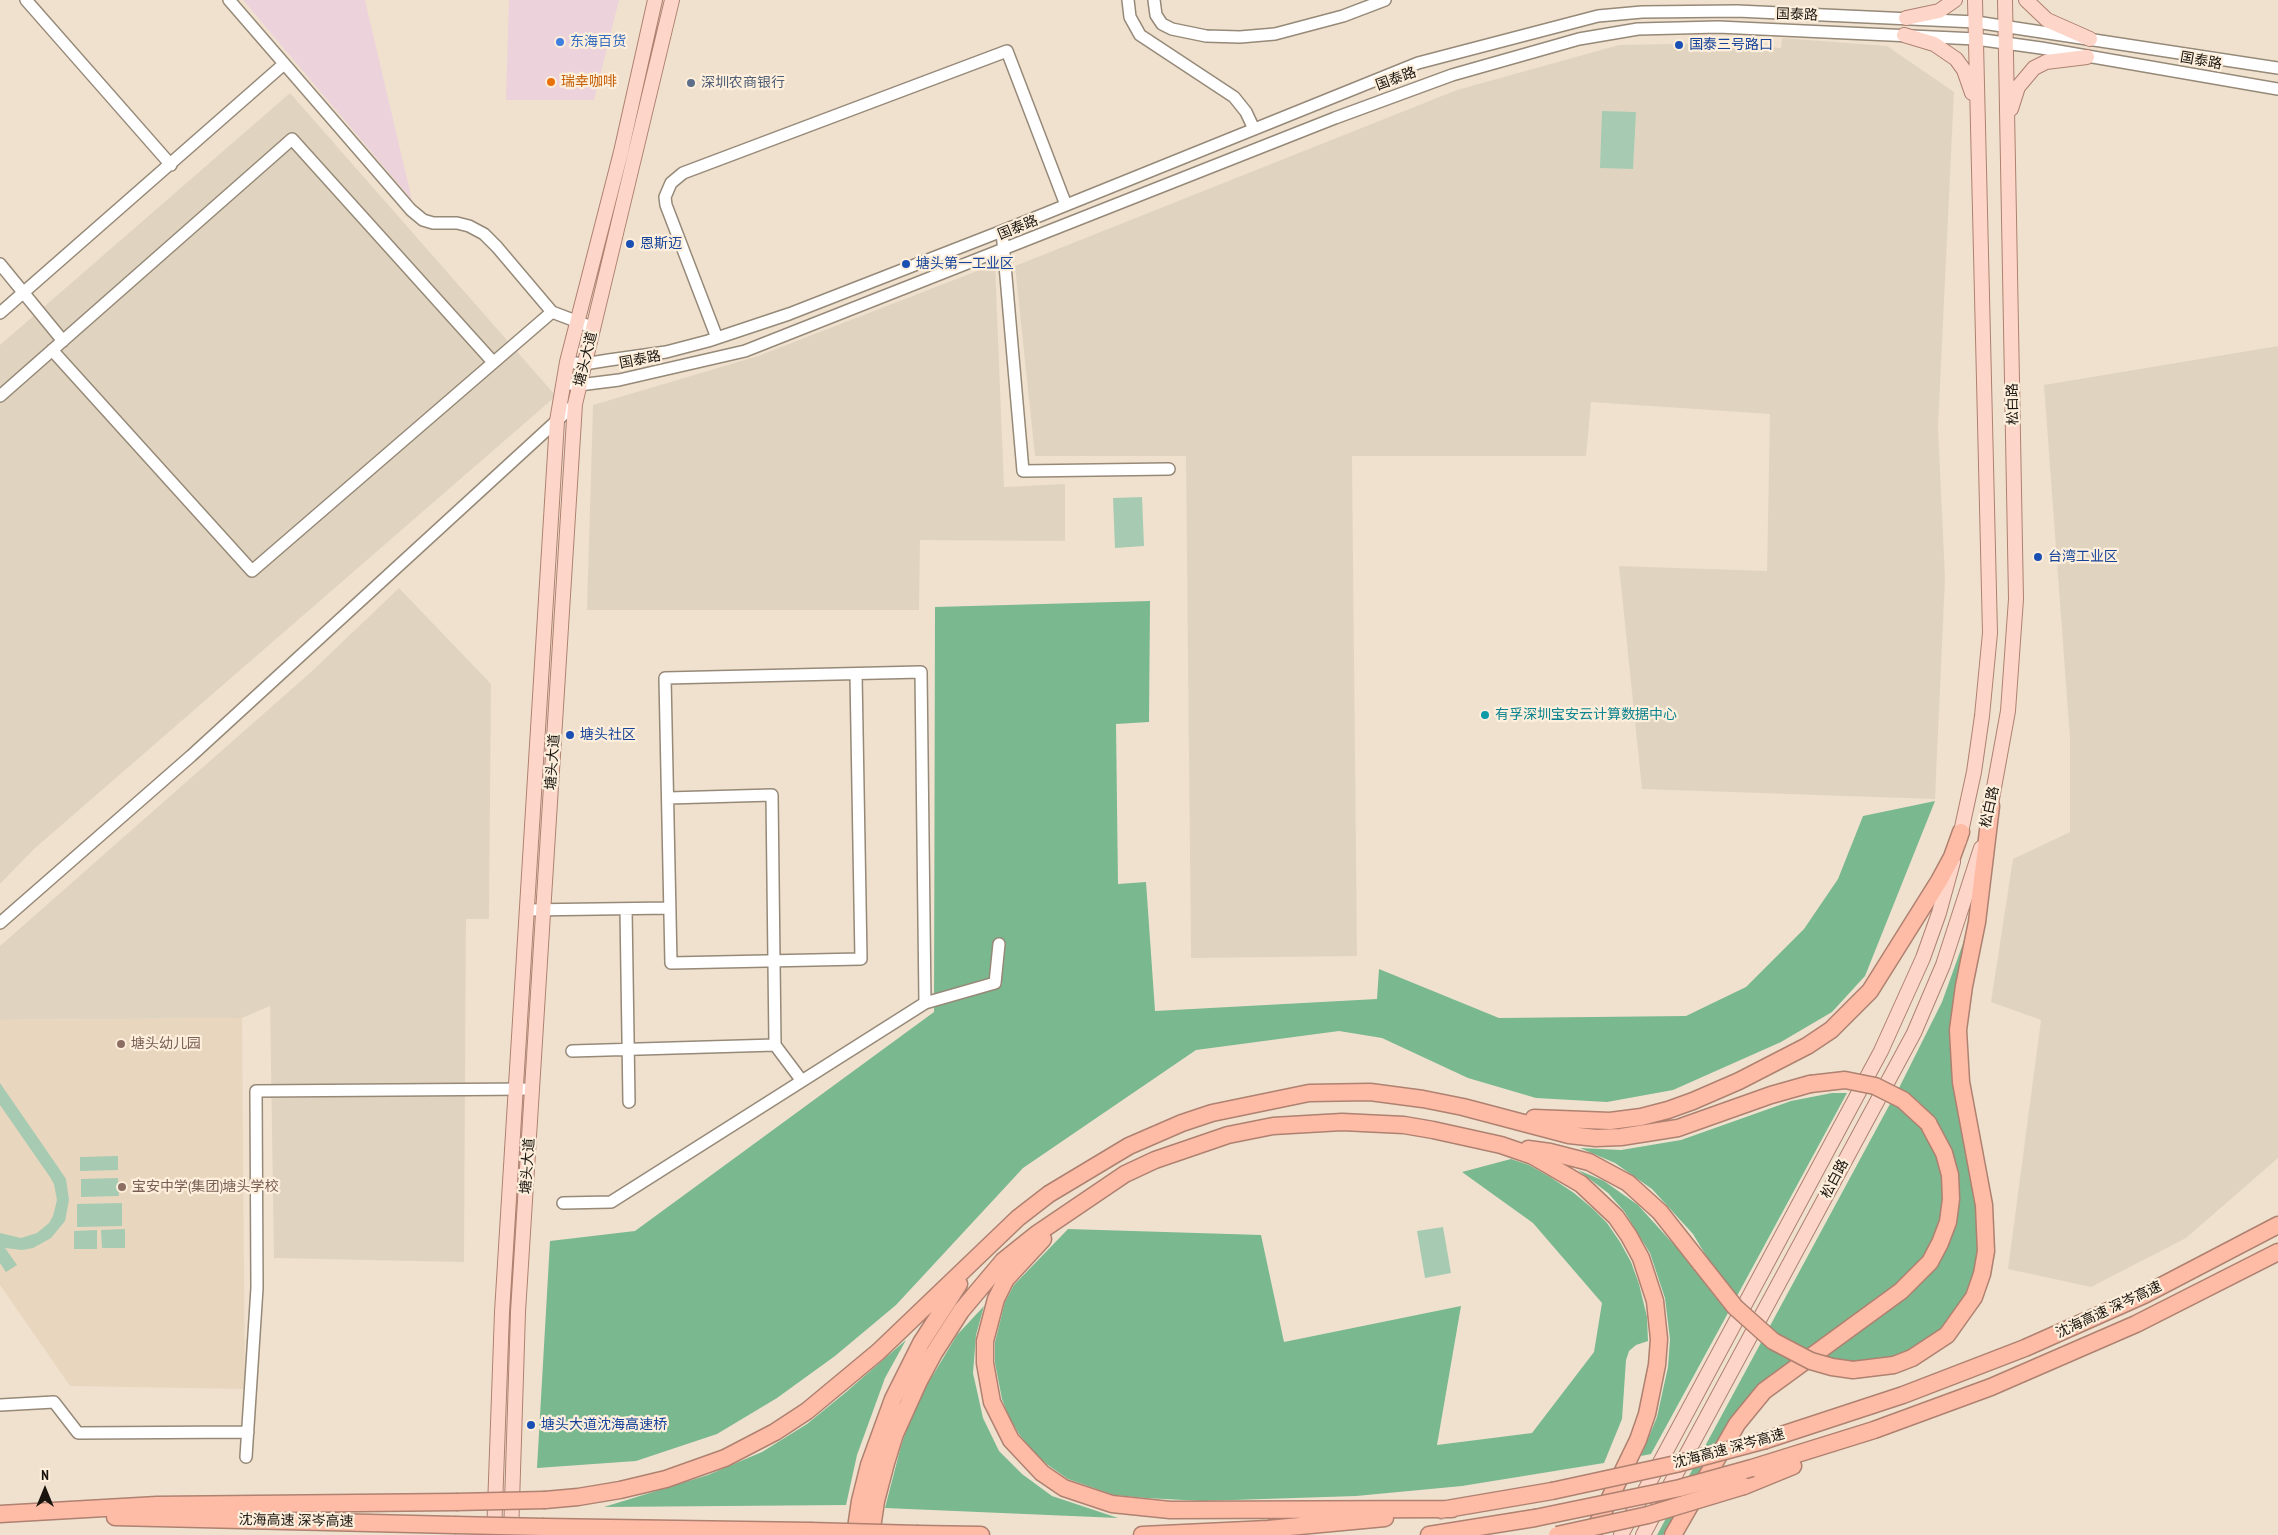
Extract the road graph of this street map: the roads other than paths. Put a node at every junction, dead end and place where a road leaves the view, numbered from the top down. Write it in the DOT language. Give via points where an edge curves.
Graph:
graph roads {
  1 [pos="26,0"];
  2 [pos="229,0"];
  3 [pos="655,0"];
  4 [pos="672,0"];
  5 [pos="1128,0"];
  6 [pos="1154,0"];
  7 [pos="1385,0"];
  8 [pos="1646,0"];
  9 [pos="1955,0"];
  10 [pos="1975,0"];
  11 [pos="2005,0"];
  12 [pos="2026,0"];
  13 [pos="1642,12"];
  14 [pos="1906,18"];
  15 [pos="1976,22"];
  16 [pos="2006,25"];
  17 [pos="1904,35"];
  18 [pos="1976,39"];
  19 [pos="2090,39"];
  20 [pos="2006,42"];
  21 [pos="2087,57"];
  22 [pos="284,64"];
  23 [pos="2278,68"];
  24 [pos="2278,89"];
  25 [pos="1976,112"];
  26 [pos="1254,129"];
  27 [pos="2006,129"];
  28 [pos="171,165"];
  29 [pos="1066,205"];
  30 [pos="1002,231"];
  31 [pos="1004,250"];
  32 [pos="0,264"];
  33 [pos="23,292"];
  34 [pos="552,312"];
  35 [pos="0,313"];
  36 [pos="578,323"];
  37 [pos="594,328"];
  38 [pos="717,338"];
  39 [pos="62,341"];
  40 [pos="52,350"];
  41 [pos="494,362"];
  42 [pos="567,362"];
  43 [pos="584,364"];
  44 [pos="563,383"];
  45 [pos="579,385"];
  46 [pos="0,396"];
  47 [pos="575,404"];
  48 [pos="557,421"];
  49 [pos="1169,469"];
  50 [pos="856,674"];
  51 [pos="668,798"];
  52 [pos="1991,806"];
  53 [pos="1961,832"];
  54 [pos="670,908"];
  55 [pos="626,909"];
  56 [pos="527,910"];
  57 [pos="543,910"];
  58 [pos="0,923"];
  59 [pos="999,944"];
  60 [pos="774,960"];
  61 [pos="925,1003"];
  62 [pos="775,1045"];
  63 [pos="628,1050"];
  64 [pos="572,1051"];
  65 [pos="802,1081"];
  66 [pos="516,1089"];
  67 [pos="532,1089"];
  68 [pos="629,1102"];
  69 [pos="1506,1117"];
  70 [pos="1501,1145"];
  71 [pos="563,1203"];
  72 [pos="1064,1215"];
  73 [pos="2278,1225"];
  74 [pos="2278,1252"];
  75 [pos="975,1260"];
  76 [pos="0,1405"];
  77 [pos="1874,1430"];
  78 [pos="248,1432"];
  79 [pos="246,1457"];
  80 [pos="1452,1509"];
  81 [pos="0,1514"];
  82 [pos="494,1535"];
  83 [pos="511,1535"];
  84 [pos="855,1535"];
  85 [pos="871,1535"];
  86 [pos="981,1535"];
  87 [pos="1142,1535"];
  88 [pos="1429,1535"];
  89 [pos="1556,1535"];
  90 [pos="1592,1535"];
  91 [pos="1620,1535"];
  92 [pos="1643,1535"];
  93 [pos="1673,1535"];
  1 -- 28 [label="street"];
  2 -- 22 [label="street"];
  3 -- 36 [label="main road, 塘头大道"];
  4 -- 37 [label="main road, 塘头大道"];
  5 -- 26 [label="street" via="1130,17 1140,34 1234,97"];
  6 -- 7 [label="street" via="1156,15 1162,24 1172,29 1206,36 1240,37 1292,30"];
  8 -- 13 [label="street"];
  9 -- 14 [label="main road" via="1939,11"];
  10 -- 15 [label="main road, 松白路"];
  11 -- 16 [label="main road, 松白路"];
  12 -- 19 [label="main road" via="2047,20"];
  13 -- 14 [label="street, 国泰路" via="1737,11"];
  13 -- 26 [label="street, 国泰路" via="1598,16 1418,63"];
  14 -- 15 [label="street, 国泰路"];
  15 -- 16 [label="street, 国泰路"];
  15 -- 18 [label="main road, 松白路"];
  16 -- 19 [label="street, 国泰路"];
  16 -- 20 [label="main road, 松白路"];
  17 -- 18 [label="street, 国泰路"];
  17 -- 25 [label="main road" via="1934,44 1956,59 1970,83"];
  17 -- 31 [label="street, 国泰路" via="1718,27 1638,29 1579,39 1443,78"];
  18 -- 20 [label="street, 国泰路"];
  18 -- 25 [label="main road, 松白路"];
  19 -- 23 [label="street, 国泰路"];
  20 -- 21 [label="street, 国泰路"];
  20 -- 27 [label="main road, 松白路"];
  21 -- 24 [label="street, 国泰路"];
  21 -- 27 [label="main road" via="2046,62 2034,68 2018,87"];
  22 -- 28 [label="street"];
  22 -- 34 [label="street" via="411,210 423,220 457,223 484,234"];
  25 -- 53 [label="main road, 松白路" via="1990,633 1974,772"];
  26 -- 29 [label="street, 国泰路"];
  27 -- 52 [label="main road, 松白路" via="2016,599 2008,711"];
  28 -- 33 [label="street"];
  29 -- 30 [label="street, 国泰路"];
  29 -- 38 [label="street" via="1007,51 683,173 671,183 666,205"];
  30 -- 31 [label="street"];
  30 -- 38 [label="street, 国泰路" via="789,314"];
  31 -- 45 [label="street, 国泰路" via="745,351 619,380"];
  31 -- 49 [label="street" via="1023,470"];
  32 -- 33 [label="street"];
  33 -- 35 [label="street"];
  33 -- 39 [label="street"];
  34 -- 36 [label="street"];
  34 -- 41 [label="street"];
  36 -- 37 [label="street"];
  36 -- 42 [label="main road, 塘头大道"];
  37 -- 43 [label="main road, 塘头大道"];
  38 -- 43 [label="street, 国泰路" via="666,352"];
  39 -- 40 [label="street"];
  39 -- 41 [label="street" via="292,138"];
  40 -- 41 [label="street" via="252,571"];
  40 -- 46 [label="street"];
  42 -- 43 [label="street, 国泰路"];
  42 -- 44 [label="main road, 塘头大道"];
  43 -- 45 [label="main road, 塘头大道"];
  44 -- 45 [label="street, 国泰路"];
  44 -- 48 [label="main road, 塘头大道"];
  45 -- 47 [label="main road, 塘头大道"];
  47 -- 48 [label="street"];
  47 -- 57 [label="main road, 塘头大道"];
  48 -- 56 [label="main road, 塘头大道"];
  48 -- 58 [label="street" via="190,756"];
  50 -- 51 [label="street" via="666,678"];
  50 -- 60 [label="street" via="861,959"];
  50 -- 61 [label="street" via="921,672"];
  51 -- 54 [label="street"];
  51 -- 60 [label="street" via="772,795"];
  52 -- 70 [label="highway, bridge" via="1977,922 1958,1030 1961,1082 1984,1205 1986,1251 1974,1297 1947,1335 1912,1358 1894,1365 1853,1370 1810,1361 1773,1341 1735,1307 1645,1197 1610,1172 1563,1155"];
  52 -- 92 [label="main road, 松白路" via="1956,928 1914,1033"];
  53 -- 69 [label="highway" via="1939,881 1870,991 1844,1018 1807,1046 1693,1101 1641,1117 1585,1122"];
  53 -- 91 [label="main road, 松白路" via="1923,958 1881,1051"];
  54 -- 55 [label="street"];
  54 -- 60 [label="street" via="671,963"];
  55 -- 57 [label="street"];
  55 -- 63 [label="street"];
  56 -- 57 [label="street"];
  56 -- 66 [label="main road, 塘头大道"];
  57 -- 67 [label="main road, 塘头大道"];
  59 -- 61 [label="street" via="995,983"];
  60 -- 62 [label="street"];
  61 -- 65 [label="street"];
  62 -- 63 [label="street"];
  62 -- 65 [label="street"];
  63 -- 64 [label="street"];
  63 -- 68 [label="street"];
  65 -- 71 [label="street" via="611,1202"];
  66 -- 67 [label="street"];
  66 -- 78 [label="street" via="256,1091 257,1288"];
  66 -- 82 [label="main road, 塘头大道" via="497,1406"];
  67 -- 83 [label="main road, 塘头大道" via="514,1388"];
  69 -- 75 [label="highway" via="1423,1099 1348,1091 1293,1095 1212,1113 1129,1146 1072,1179 1018,1218"];
  69 -- 93 [label="highway, bridge" via="1569,1135 1596,1138 1630,1136 1678,1128 1810,1084 1845,1080 1875,1086 1903,1100 1928,1123 1944,1153 1950,1175 1951,1199 1948,1222 1930,1262 1901,1291 1764,1391 1737,1424"];
  70 -- 72 [label="highway" via="1404,1125 1342,1122 1273,1126 1203,1142 1155,1160 1126,1174"];
  70 -- 90 [label="highway" via="1556,1168 1581,1184 1616,1217 1637,1251 1655,1300 1659,1339 1654,1388 1638,1440"];
  72 -- 80 [label="highway" via="1006,1279 996,1298 985,1341 988,1384 1000,1421 1010,1440 1042,1473 1064,1488 1087,1497 1146,1508"];
  72 -- 85 [label="highway" via="1003,1261 961,1311 934,1353 895,1434 876,1501"];
  73 -- 80 [label="highway, 沈海高速 深岑高速, bridge" via="2144,1295 2025,1348 1903,1395 1766,1440 1676,1464 1552,1492"];
  74 -- 77 [label="highway, 沈海高速 深岑高速" via="2196,1295 2052,1361"];
  75 -- 81 [label="highway, bridge" via="878,1352 807,1411 751,1446 666,1479 578,1498 545,1500 158,1505"];
  75 -- 84 [label="highway" via="921,1343 892,1399 869,1465"];
  76 -- 78 [label="street" via="54,1402 78,1432"];
  77 -- 88 [label="highway, 沈海高速 深岑高速, bridge" via="1680,1488 1536,1518"];
  77 -- 89 [label="highway, bridge" via="1744,1486 1664,1511"];
  78 -- 79 [label="street"];
  80 -- 87 [label="highway, 沈海高速 深岑高速" via="1268,1529"];
  81 -- 86 [label="highway, 沈海高速 深岑高速, bridge"];
}
